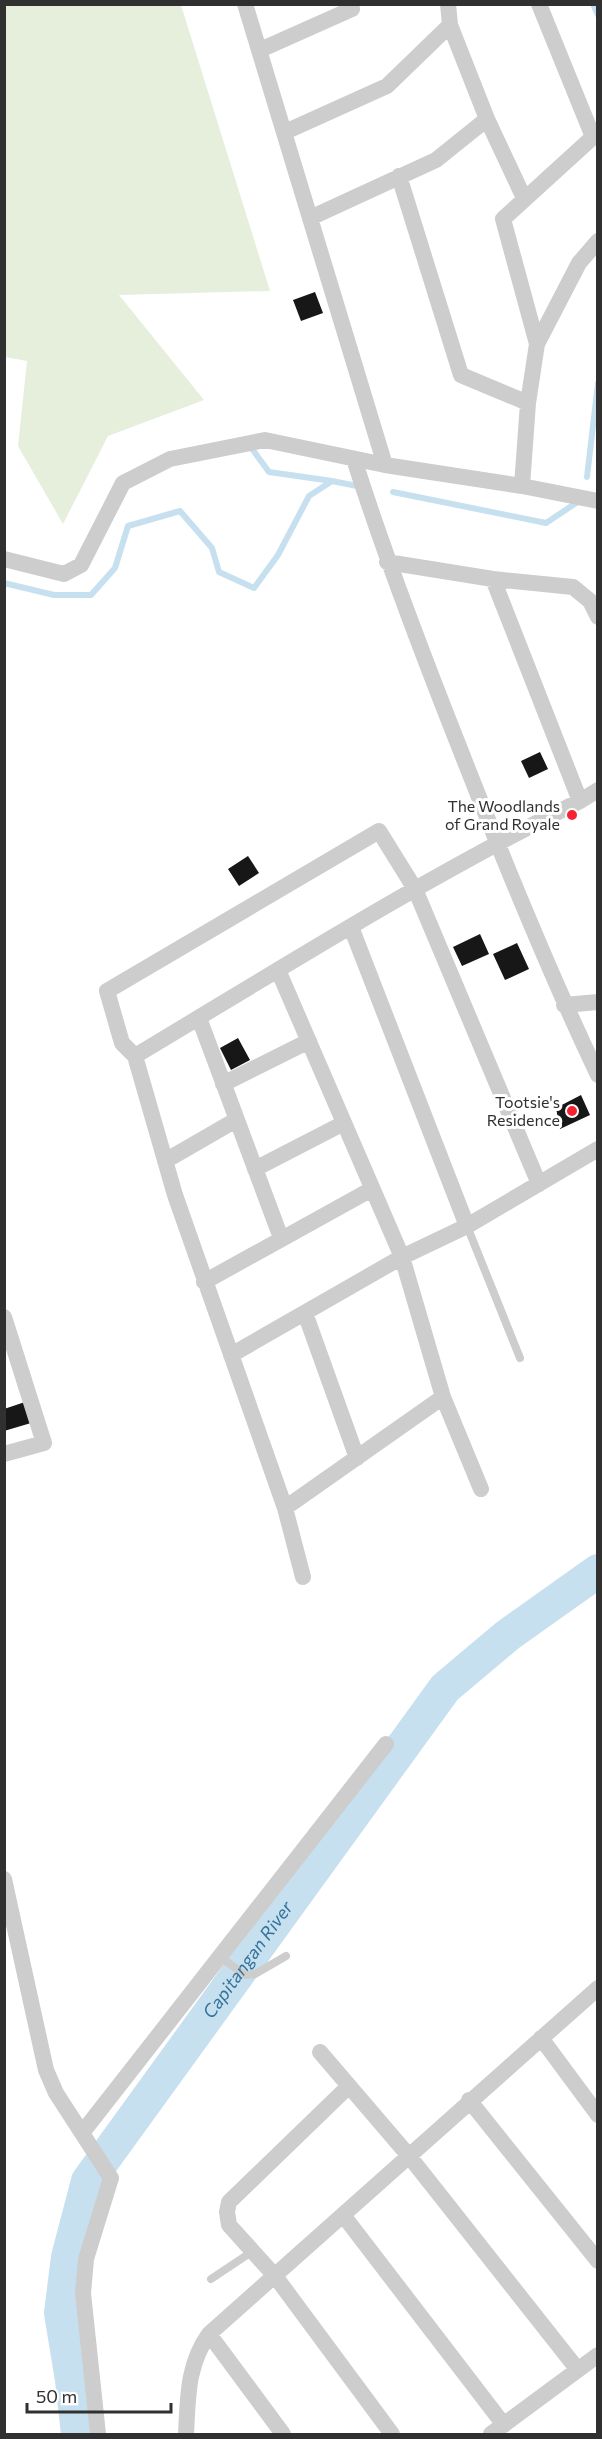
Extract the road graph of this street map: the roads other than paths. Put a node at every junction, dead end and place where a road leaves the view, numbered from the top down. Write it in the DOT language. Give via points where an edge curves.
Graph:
graph roads {
  1 [pos="245,4"];
  2 [pos="350,4"];
  3 [pos="448,4"];
  4 [pos="539,4"];
  5 [pos="450,25"];
  6 [pos="260,50"];
  7 [pos="487,119"];
  8 [pos="285,132"];
  9 [pos="595,142"];
  10 [pos="399,176"];
  11 [pos="524,198"];
  12 [pos="310,218"];
  13 [pos="597,241"];
  14 [pos="537,344"];
  15 [pos="528,403"];
  16 [pos="354,459"];
  17 [pos="385,465"];
  18 [pos="522,486"];
  19 [pos="597,501"];
  20 [pos="4,559"];
  21 [pos="387,562"];
  22 [pos="493,579"];
  23 [pos="597,617"];
  24 [pos="597,790"];
  25 [pos="580,801"];
  26 [pos="496,842"];
  27 [pos="415,889"];
  28 [pos="351,927"];
  29 [pos="278,970"];
  30 [pos="597,1002"];
  31 [pos="564,1005"];
  32 [pos="199,1018"];
  33 [pos="309,1041"];
  34 [pos="135,1056"];
  35 [pos="597,1075"];
  36 [pos="223,1084"];
  37 [pos="236,1120"];
  38 [pos="344,1123"];
  39 [pos="597,1149"];
  40 [pos="165,1161"];
  41 [pos="255,1169"];
  42 [pos="539,1184"];
  43 [pos="372,1189"];
  44 [pos="467,1226"];
  45 [pos="281,1238"];
  46 [pos="402,1257"];
  47 [pos="204,1282"];
  48 [pos="305,1313"];
  49 [pos="4,1317"];
  50 [pos="8,1341"];
  51 [pos="231,1355"];
  52 [pos="520,1358"];
  53 [pos="443,1397"];
  54 [pos="4,1454"];
  55 [pos="357,1458"];
  56 [pos="481,1489"];
  57 [pos="285,1508"];
  58 [pos="303,1576"];
  59 [pos="386,1744"];
  60 [pos="4,1879"];
  61 [pos="286,1956"];
  62 [pos="224,1960"];
  63 [pos="597,1988"];
  64 [pos="542,2038"];
  65 [pos="320,2052"];
  66 [pos="349,2086"];
  67 [pos="469,2100"];
  68 [pos="597,2115"];
  69 [pos="86,2137"];
  70 [pos="409,2156"];
  71 [pos="343,2215"];
  72 [pos="253,2252"];
  73 [pos="597,2261"];
  74 [pos="274,2276"];
  75 [pos="211,2279"];
  76 [pos="209,2334"];
  77 [pos="597,2355"];
  78 [pos="578,2370"];
  79 [pos="497,2430"];
  80 [pos="98,2434"];
  81 [pos="186,2434"];
  82 [pos="283,2434"];
  83 [pos="392,2434"];
  1 -- 6 [label="street"];
  2 -- 6 [label="street" via="352,9"];
  3 -- 5 [label="street"];
  4 -- 9 [label="street"];
  5 -- 7 [label="street"];
  5 -- 8 [label="street" via="387,86"];
  6 -- 8 [label="street"];
  7 -- 10 [label="street" via="436,160"];
  7 -- 11 [label="street"];
  8 -- 12 [label="street"];
  9 -- 11 [label="street"];
  10 -- 12 [label="street"];
  10 -- 15 [label="street" via="461,375"];
  11 -- 14 [label="street" via="503,219"];
  12 -- 17 [label="street"];
  13 -- 14 [label="street" via="579,263"];
  14 -- 15 [label="street"];
  15 -- 18 [label="street"];
  16 -- 17 [label="street"];
  16 -- 20 [label="street" via="265,440 170,459 123,483 81,565 64,574"];
  16 -- 21 [label="street"];
  17 -- 18 [label="street"];
  18 -- 19 [label="street"];
  21 -- 22 [label="street"];
  21 -- 26 [label="street"];
  22 -- 23 [label="street" via="573,587 590,601"];
  22 -- 25 [label="street"];
  24 -- 25 [label="street"];
  25 -- 26 [label="street"];
  26 -- 27 [label="street"];
  26 -- 31 [label="street"];
  27 -- 28 [label="street"];
  27 -- 34 [label="street" via="379,831 107,991 122,1043"];
  27 -- 42 [label="street"];
  28 -- 29 [label="street"];
  28 -- 44 [label="street"];
  29 -- 32 [label="street"];
  29 -- 33 [label="street"];
  30 -- 31 [label="street"];
  31 -- 35 [label="street"];
  32 -- 34 [label="street"];
  32 -- 36 [label="street"];
  33 -- 36 [label="street"];
  33 -- 38 [label="street"];
  34 -- 40 [label="street"];
  36 -- 37 [label="street"];
  37 -- 40 [label="street"];
  37 -- 41 [label="street"];
  38 -- 41 [label="street"];
  38 -- 43 [label="street"];
  39 -- 42 [label="street"];
  40 -- 47 [label="street"];
  41 -- 45 [label="street"];
  42 -- 44 [label="street"];
  43 -- 45 [label="street"];
  43 -- 46 [label="street"];
  44 -- 46 [label="street"];
  44 -- 52 [label="lane"];
  45 -- 47 [label="street"];
  46 -- 48 [label="street"];
  46 -- 53 [label="street"];
  47 -- 51 [label="street"];
  48 -- 51 [label="street"];
  48 -- 55 [label="street"];
  49 -- 50 [label="street"];
  50 -- 54 [label="street" via="44,1443"];
  51 -- 57 [label="street"];
  53 -- 55 [label="street"];
  53 -- 56 [label="street"];
  55 -- 57 [label="street"];
  57 -- 58 [label="street"];
  59 -- 62 [label="street"];
  60 -- 69 [label="street" via="46,2070 56,2093"];
  61 -- 62 [label="lane" via="255,1974 245,1975"];
  62 -- 69 [label="street"];
  63 -- 64 [label="street"];
  64 -- 67 [label="street"];
  64 -- 68 [label="street"];
  65 -- 66 [label="street"];
  66 -- 70 [label="street"];
  66 -- 72 [label="street" via="229,2202 229,2225"];
  67 -- 70 [label="street"];
  67 -- 73 [label="street"];
  69 -- 80 [label="street" via="111,2178 86,2259 83,2293"];
  70 -- 71 [label="street"];
  70 -- 78 [label="street"];
  71 -- 74 [label="street"];
  71 -- 79 [label="street"];
  72 -- 74 [label="street"];
  72 -- 75 [label="lane"];
  74 -- 76 [label="street"];
  74 -- 83 [label="street"];
  76 -- 81 [label="street" via="193,2363"];
  76 -- 82 [label="street"];
  77 -- 78 [label="street"];
  78 -- 79 [label="street"];
}
